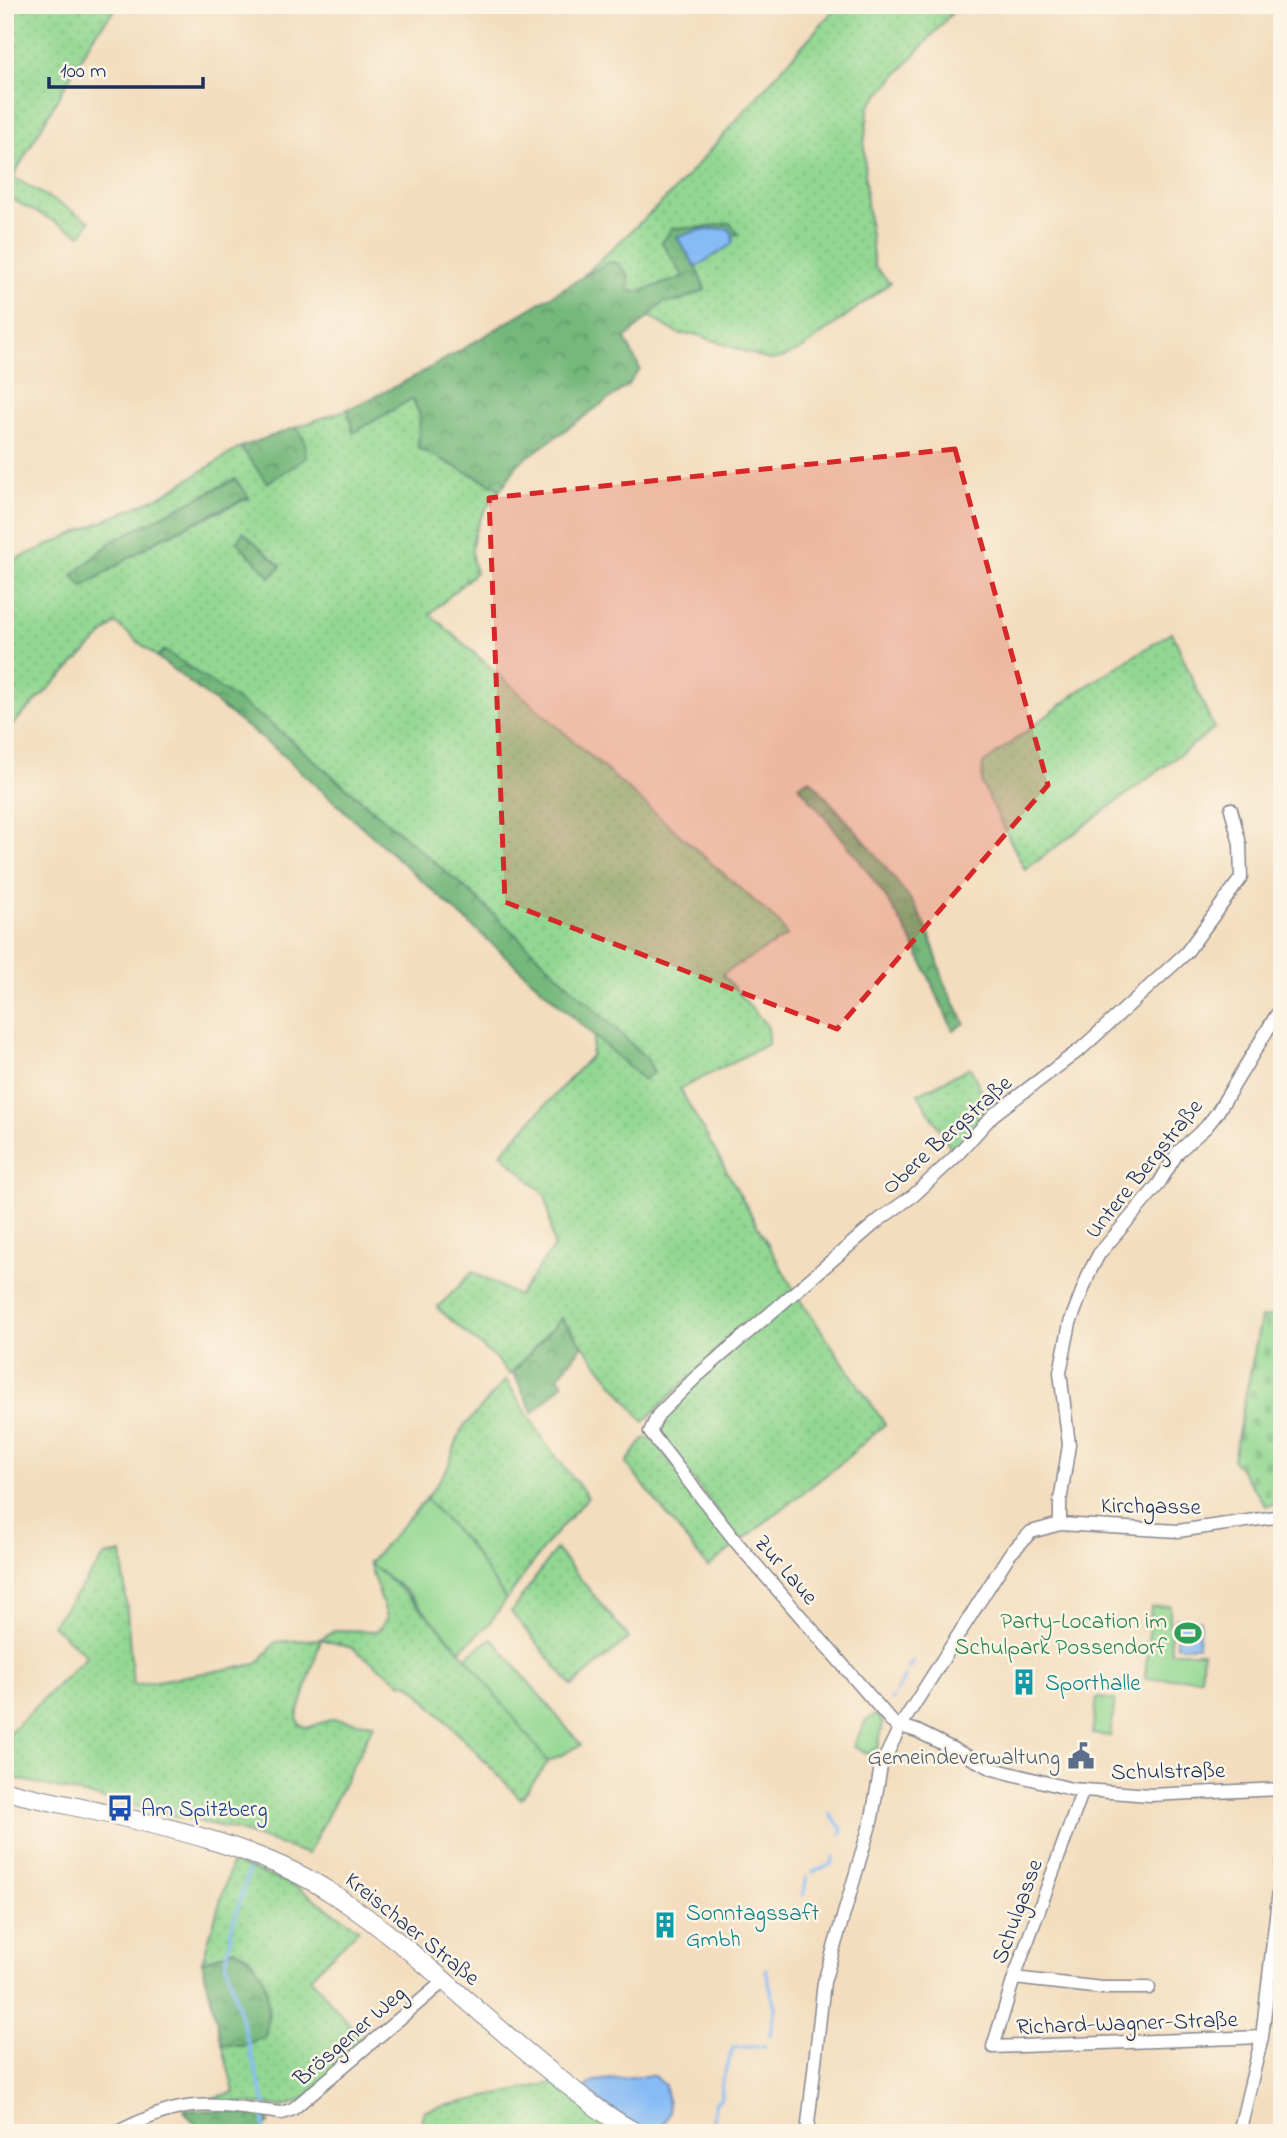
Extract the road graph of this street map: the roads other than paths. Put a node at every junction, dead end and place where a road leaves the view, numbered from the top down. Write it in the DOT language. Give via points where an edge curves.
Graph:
graph roads {
  1 [pos="1230,808"];
  2 [pos="1278,1014"];
  3 [pos="650,1432"];
  4 [pos="1282,1516"];
  5 [pos="1060,1524"];
  6 [pos="900,1727"];
  7 [pos="1282,1789"];
  8 [pos="1083,1790"];
  9 [pos="5,1791"];
  10 [pos="1282,1864"];
  11 [pos="1014,1978"];
  12 [pos="444,1981"];
  13 [pos="1149,1988"];
  14 [pos="1262,2037"];
  15 [pos="993,2047"];
  16 [pos="116,2133"];
  17 [pos="637,2133"];
  18 [pos="807,2133"];
  19 [pos="1239,2133"];
  1 -- 3 [label="street, Obere Bergstraße" via="1240,844 1241,878 1186,953 1082,1048 993,1115 914,1195 878,1220 695,1378 658,1415"];
  2 -- 5 [label="street, Untere Bergstraße" via="1206,1127 1178,1152 1158,1185 1090,1271 1070,1323 1060,1372 1069,1445"];
  3 -- 6 [label="street, Zur Laue" via="737,1543"];
  4 -- 5 [label="street, Kirchgasse" via="1178,1531"];
  5 -- 6 [label="street" via="1031,1532 1009,1555"];
  6 -- 8 [label="street, Schulstraße" via="993,1769"];
  6 -- 18 [label="street" via="881,1766 872,1820 824,1982"];
  7 -- 8 [label="street, Schulstraße" via="1150,1795"];
  8 -- 11 [label="street, Schulgasse"];
  9 -- 12 [label="main road, Kreischaer Straße" via="256,1856 332,1893"];
  10 -- 14 [label="street"];
  11 -- 13 [label="street"];
  11 -- 15 [label="street, Schulgasse"];
  12 -- 16 [label="street, Brösgener Weg" via="293,2109 282,2113 208,2103 183,2106"];
  12 -- 17 [label="main road, Kreischaer Straße" via="607,2117"];
  14 -- 15 [label="street, Richard-Wagner-Straße"];
  14 -- 19 [label="street"];
}
